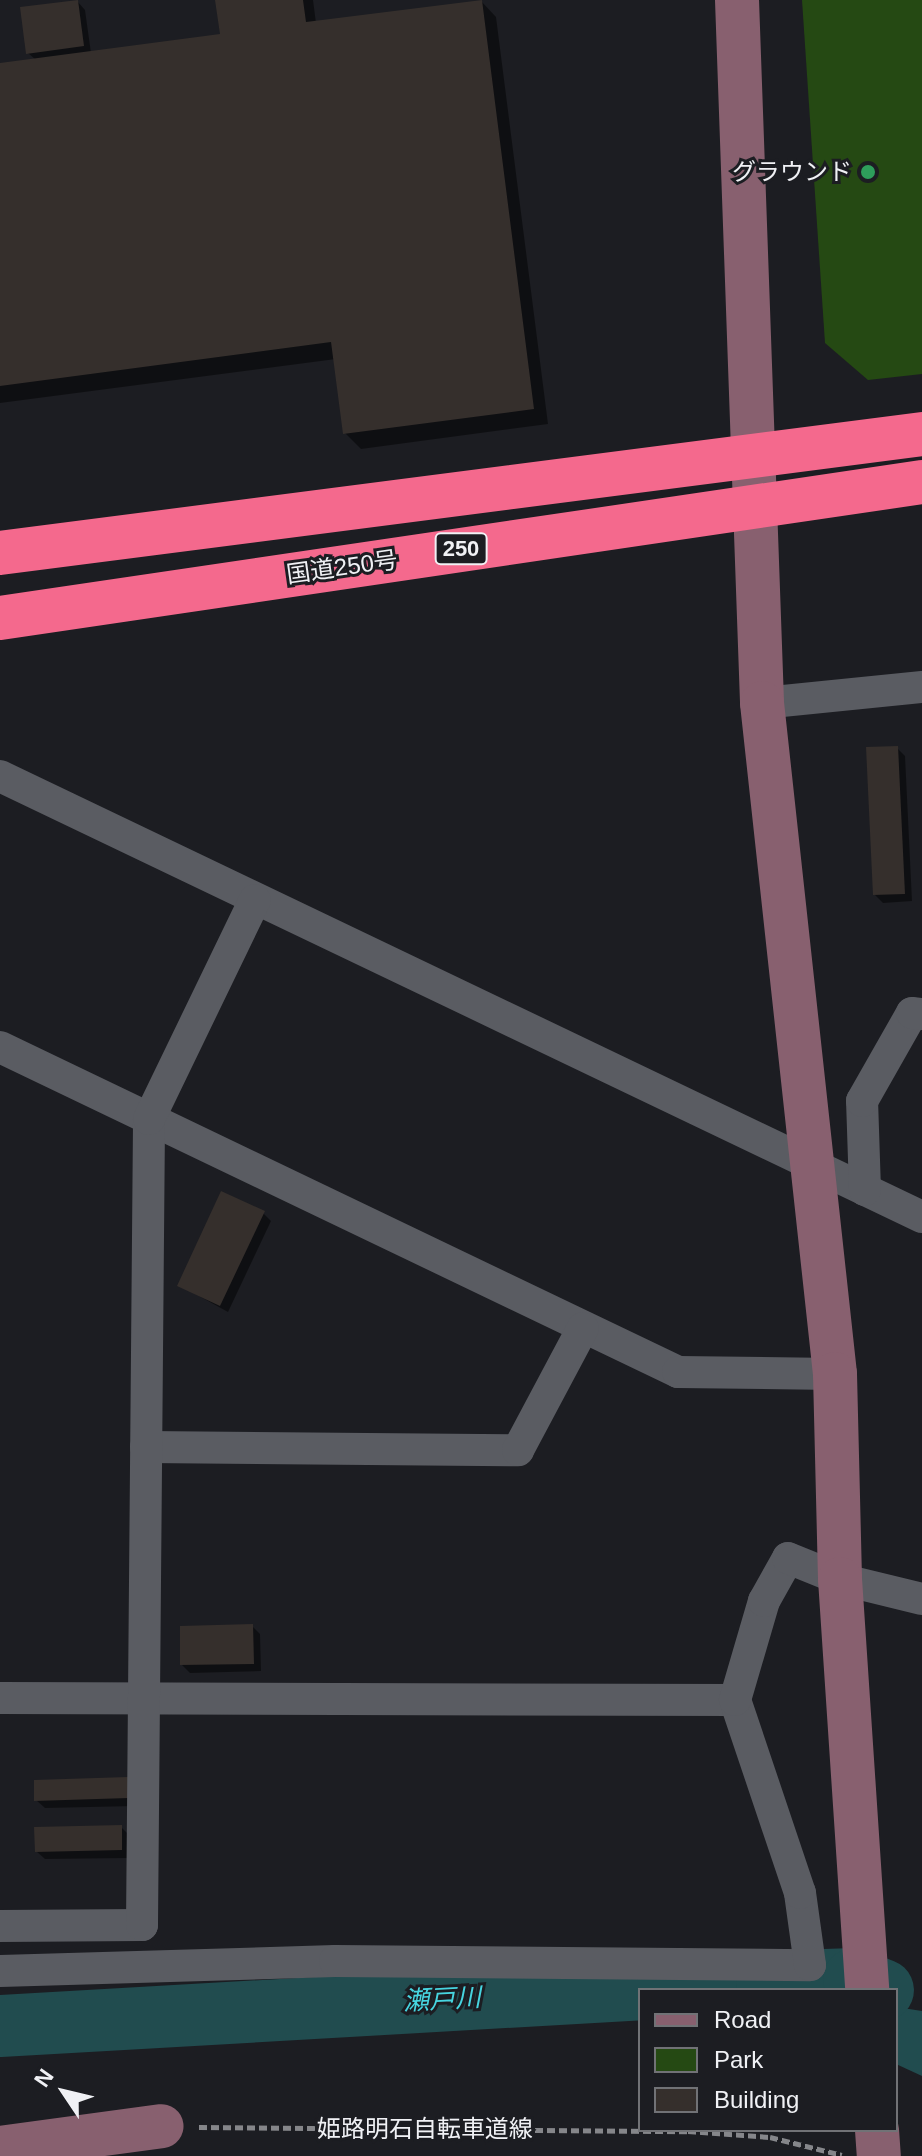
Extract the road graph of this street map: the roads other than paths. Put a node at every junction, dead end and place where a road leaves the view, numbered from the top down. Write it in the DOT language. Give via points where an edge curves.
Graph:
graph roads {
  1 [pos="737,0"];
  2 [pos="922,434"];
  3 [pos="757,456"];
  4 [pos="922,482"];
  5 [pos="756,506"];
  6 [pos="0,553"];
  7 [pos="0,618"];
  8 [pos="922,687"];
  9 [pos="762,703"];
  10 [pos="0,776"];
  11 [pos="255,900"];
  12 [pos="922,1014"];
  13 [pos="0,1047"];
  14 [pos="149,1119"];
  15 [pos="815,1166"];
  16 [pos="865,1190"];
  17 [pos="922,1217"];
  18 [pos="583,1328"];
  19 [pos="835,1374"];
  20 [pos="146,1447"];
  21 [pos="840,1579"];
  22 [pos="922,1599"];
  23 [pos="0,1698"];
  24 [pos="142,1700"];
  25 [pos="735,1700"];
  26 [pos="0,1926"];
  27 [pos="0,1971"];
  28 [pos="867,1988"];
  29 [pos="162,2126"];
  30 [pos="0,2148"];
  1 -- 3 [label="street"];
  2 -- 3 [label="highway, 250"];
  3 -- 5 [label="street"];
  3 -- 6 [label="highway, 250"];
  4 -- 5 [label="highway, 国道250号 / 250"];
  5 -- 7 [label="highway, 国道250号 / 250"];
  5 -- 9 [label="street"];
  8 -- 9 [label="street"];
  9 -- 15 [label="street"];
  10 -- 11 [label="street"];
  11 -- 14 [label="street"];
  11 -- 15 [label="street"];
  12 -- 16 [label="street" via="912,1013 862,1101"];
  13 -- 14 [label="street"];
  14 -- 18 [label="street"];
  14 -- 20 [label="street"];
  15 -- 16 [label="street"];
  15 -- 19 [label="street"];
  16 -- 17 [label="street"];
  18 -- 19 [label="street" via="678,1372"];
  18 -- 20 [label="street" via="518,1450"];
  19 -- 21 [label="street"];
  20 -- 24 [label="street"];
  21 -- 22 [label="street"];
  21 -- 25 [label="street" via="788,1558 764,1601"];
  21 -- 28 [label="street"];
  23 -- 24 [label="street"];
  24 -- 25 [label="street"];
  24 -- 26 [label="street" via="142,1925"];
  25 -- 27 [label="street" via="800,1893 810,1965 335,1961"];
  29 -- 30 [label="street"];
}
